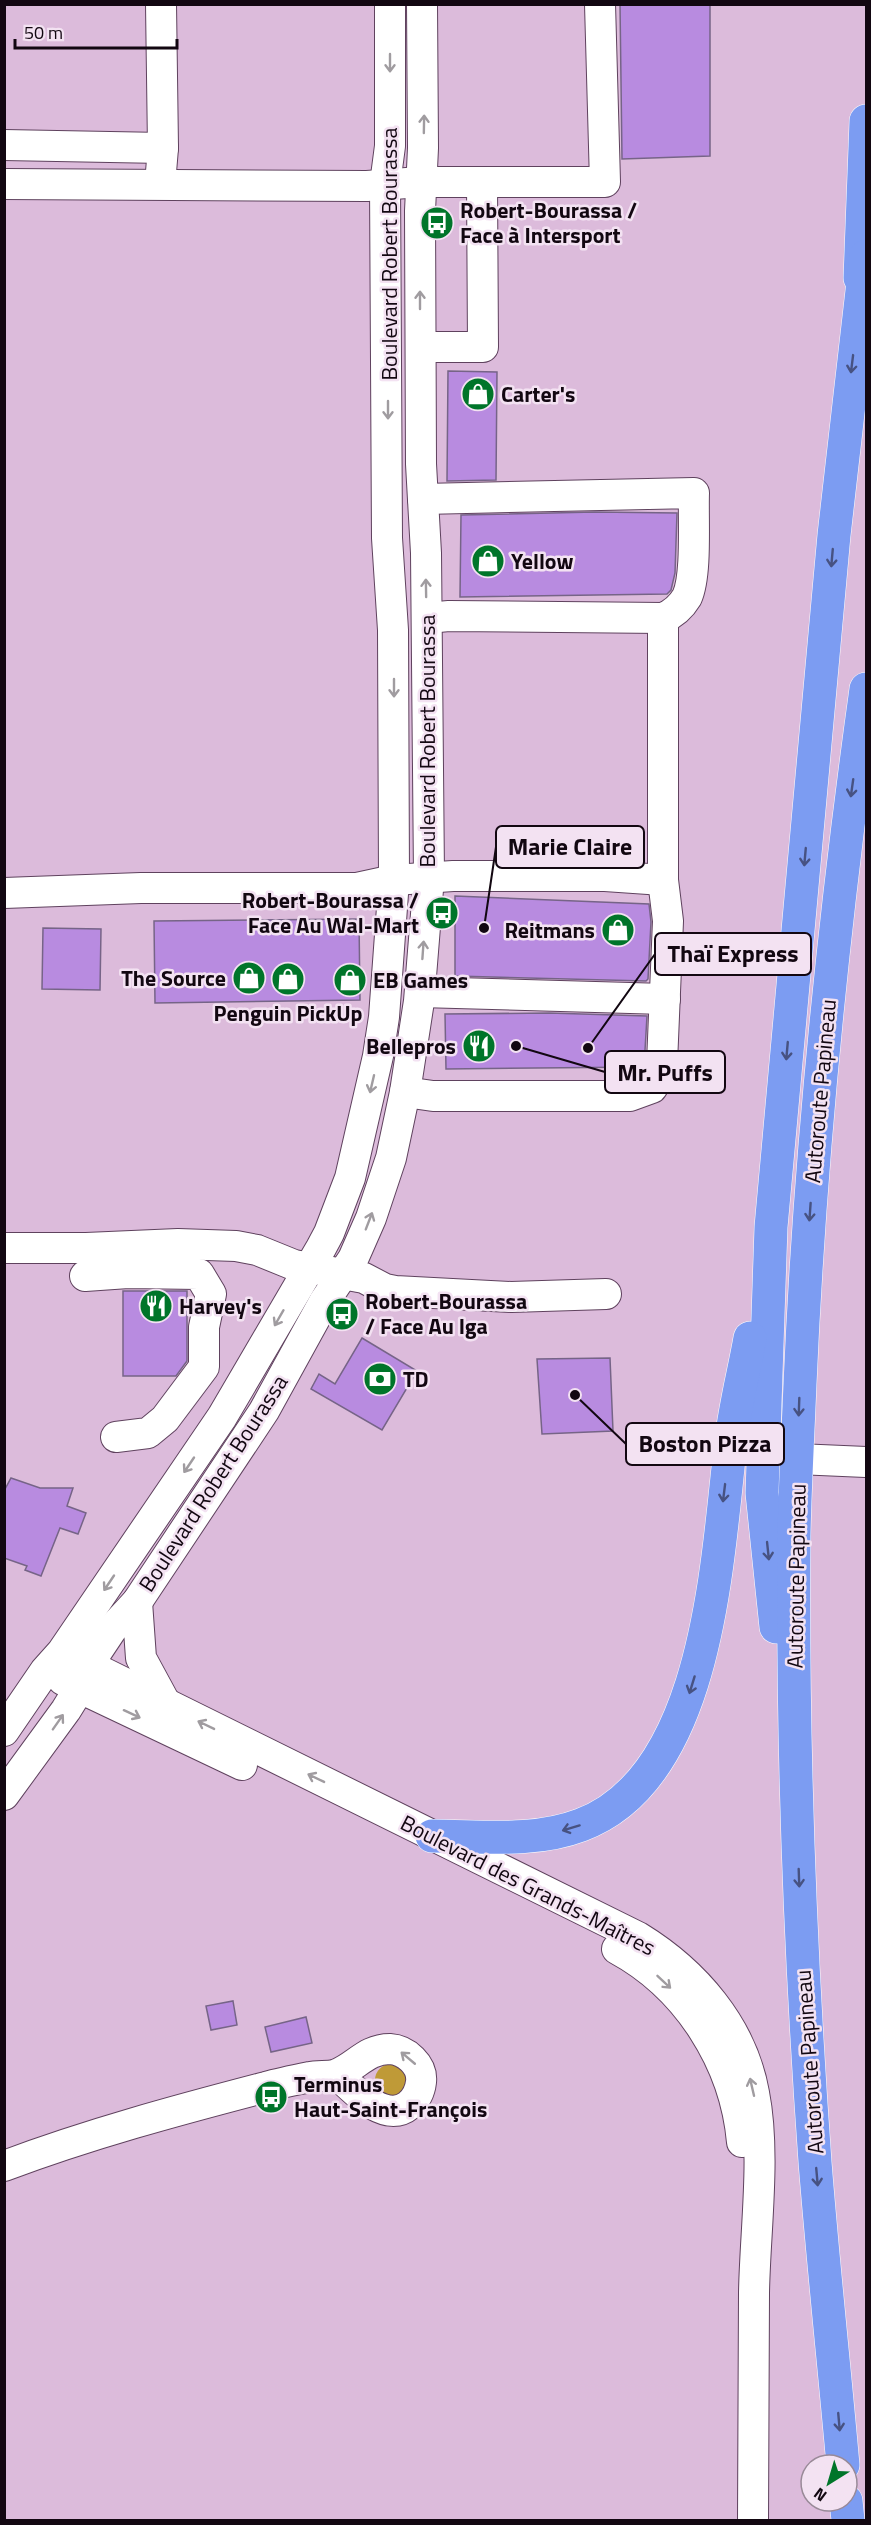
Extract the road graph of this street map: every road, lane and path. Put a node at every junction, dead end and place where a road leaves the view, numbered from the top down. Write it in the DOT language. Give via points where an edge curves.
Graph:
graph roads {
  1 [pos="161,4"];
  2 [pos="390,4"];
  3 [pos="422,4"];
  4 [pos="600,4"];
  5 [pos="867,121"];
  6 [pos="4,145"];
  7 [pos="163,148"];
  8 [pos="420,182"];
  9 [pos="482,182"];
  10 [pos="4,184"];
  11 [pos="160,184"];
  12 [pos="385,184"];
  13 [pos="867,256"];
  14 [pos="859,306"];
  15 [pos="421,347"];
  16 [pos="423,499"];
  17 [pos="427,618"];
  18 [pos="663,618"];
  19 [pos="867,689"];
  20 [pos="429,877"];
  21 [pos="394,880"];
  22 [pos="663,880"];
  23 [pos="4,893"];
  24 [pos="420,992"];
  25 [pos="665,999"];
  26 [pos="405,1092"];
  27 [pos="771,1227"];
  28 [pos="4,1248"];
  29 [pos="308,1268"];
  30 [pos="344,1274"];
  31 [pos="85,1276"];
  32 [pos="606,1294"];
  33 [pos="116,1437"];
  34 [pos="797,1459"];
  35 [pos="867,1462"];
  36 [pos="137,1602"];
  37 [pos="69,1669"];
  38 [pos="167,1706"];
  39 [pos="4,1731"];
  40 [pos="4,1796"];
  41 [pos="797,1819"];
  42 [pos="432,1836"];
  43 [pos="337,2074"];
  44 [pos="4,2166"];
  45 [pos="754,2291"];
  46 [pos="842,2453"];
  47 [pos="753,2520"];
  1 -- 7 [label="street"];
  2 -- 12 [label="street, Boulevard Robert Bourassa, one-way" via="390,146"];
  8 -- 3 [label="street, Boulevard Robert Bourassa, one-way"];
  4 -- 9 [label="street" via="605,182"];
  5 -- 14 [label="highway"];
  6 -- 7 [label="street"];
  7 -- 11 [label="street"];
  8 -- 9 [label="street"];
  8 -- 12 [label="street"];
  15 -- 8 [label="street, Boulevard Robert Bourassa, one-way"];
  9 -- 15 [label="street" via="483,347"];
  10 -- 11 [label="street"];
  11 -- 12 [label="street"];
  12 -- 21 [label="street, Boulevard Robert Bourassa, one-way"];
  13 -- 14 [label="highway"];
  14 -- 27 [label="highway, one-way"];
  15 -- 16 [label="street, Boulevard Robert Bourassa"];
  17 -- 16 [label="street, Boulevard Robert Bourassa, one-way"];
  16 -- 18 [label="street" via="694,493 692,580 680,606"];
  17 -- 18 [label="street"];
  17 -- 20 [label="street, Boulevard Robert Bourassa"];
  18 -- 22 [label="street"];
  19 -- 34 [label="highway, Autoroute Papineau, one-way" via="840,882 821,1067"];
  20 -- 21 [label="street"];
  20 -- 22 [label="street" via="605,876"];
  24 -- 20 [label="street, Boulevard Robert Bourassa, one-way"];
  21 -- 23 [label="street" via="357,888 141,888"];
  21 -- 29 [label="street, Boulevard Robert Bourassa, one-way" via="384,1017 372,1080 350,1178 329,1233"];
  22 -- 25 [label="street" via="668,911"];
  24 -- 25 [label="street"];
  24 -- 26 [label="street, Boulevard Robert Bourassa"];
  25 -- 26 [label="street" via="660,1075 652,1089 642,1093 604,1097 433,1096"];
  30 -- 26 [label="street, Boulevard Robert Bourassa, one-way" via="383,1184"];
  27 -- 41 [label="highway, one-way" via="762,1493"];
  27 -- 42 [label="highway, one-way" via="732,1435 700,1656 673,1736 640,1782 603,1815 582,1825 535,1837"];
  28 -- 29 [label="street" via="226,1245 257,1250"];
  29 -- 30 [label="street"];
  29 -- 37 [label="street, Boulevard Robert Bourassa, one-way"];
  30 -- 32 [label="street" via="395,1292 511,1297"];
  30 -- 36 [label="street, Boulevard Robert Bourassa" via="312,1322 264,1411"];
  31 -- 33 [label="street" via="199,1274 211,1294 204,1327 204,1367 165,1419 148,1433"];
  34 -- 35 [label="street"];
  34 -- 41 [label="highway, Autoroute Papineau"];
  36 -- 37 [label="street, Boulevard Robert Bourassa"];
  36 -- 38 [label="street" via="141,1658"];
  37 -- 38 [label="street, Boulevard des Grands-Maîtres"];
  37 -- 39 [label="street, Boulevard Robert Bourassa"];
  40 -- 37 [label="street, Boulevard Robert Bourassa, one-way"];
  37 -- 45 [label="street, Boulevard des Grands-Maîtres, one-way" via="271,1778 608,1943 661,1979 693,2013 718,2055 729,2084 741,2135"];
  42 -- 38 [label="street, Boulevard des Grands-Maîtres, one-way"];
  41 -- 46 [label="highway, Autoroute Papineau, one-way" via="815,2153"];
  45 -- 42 [label="street, Boulevard des Grands-Maîtres, one-way" via="757,2112 745,2059 718,2010 690,1977 650,1944"];
  43 -- 44 [label="street" via="268,2086 144,2120"];
  45 -- 47 [label="street, Boulevard des Grands-Maîtres"];
}
